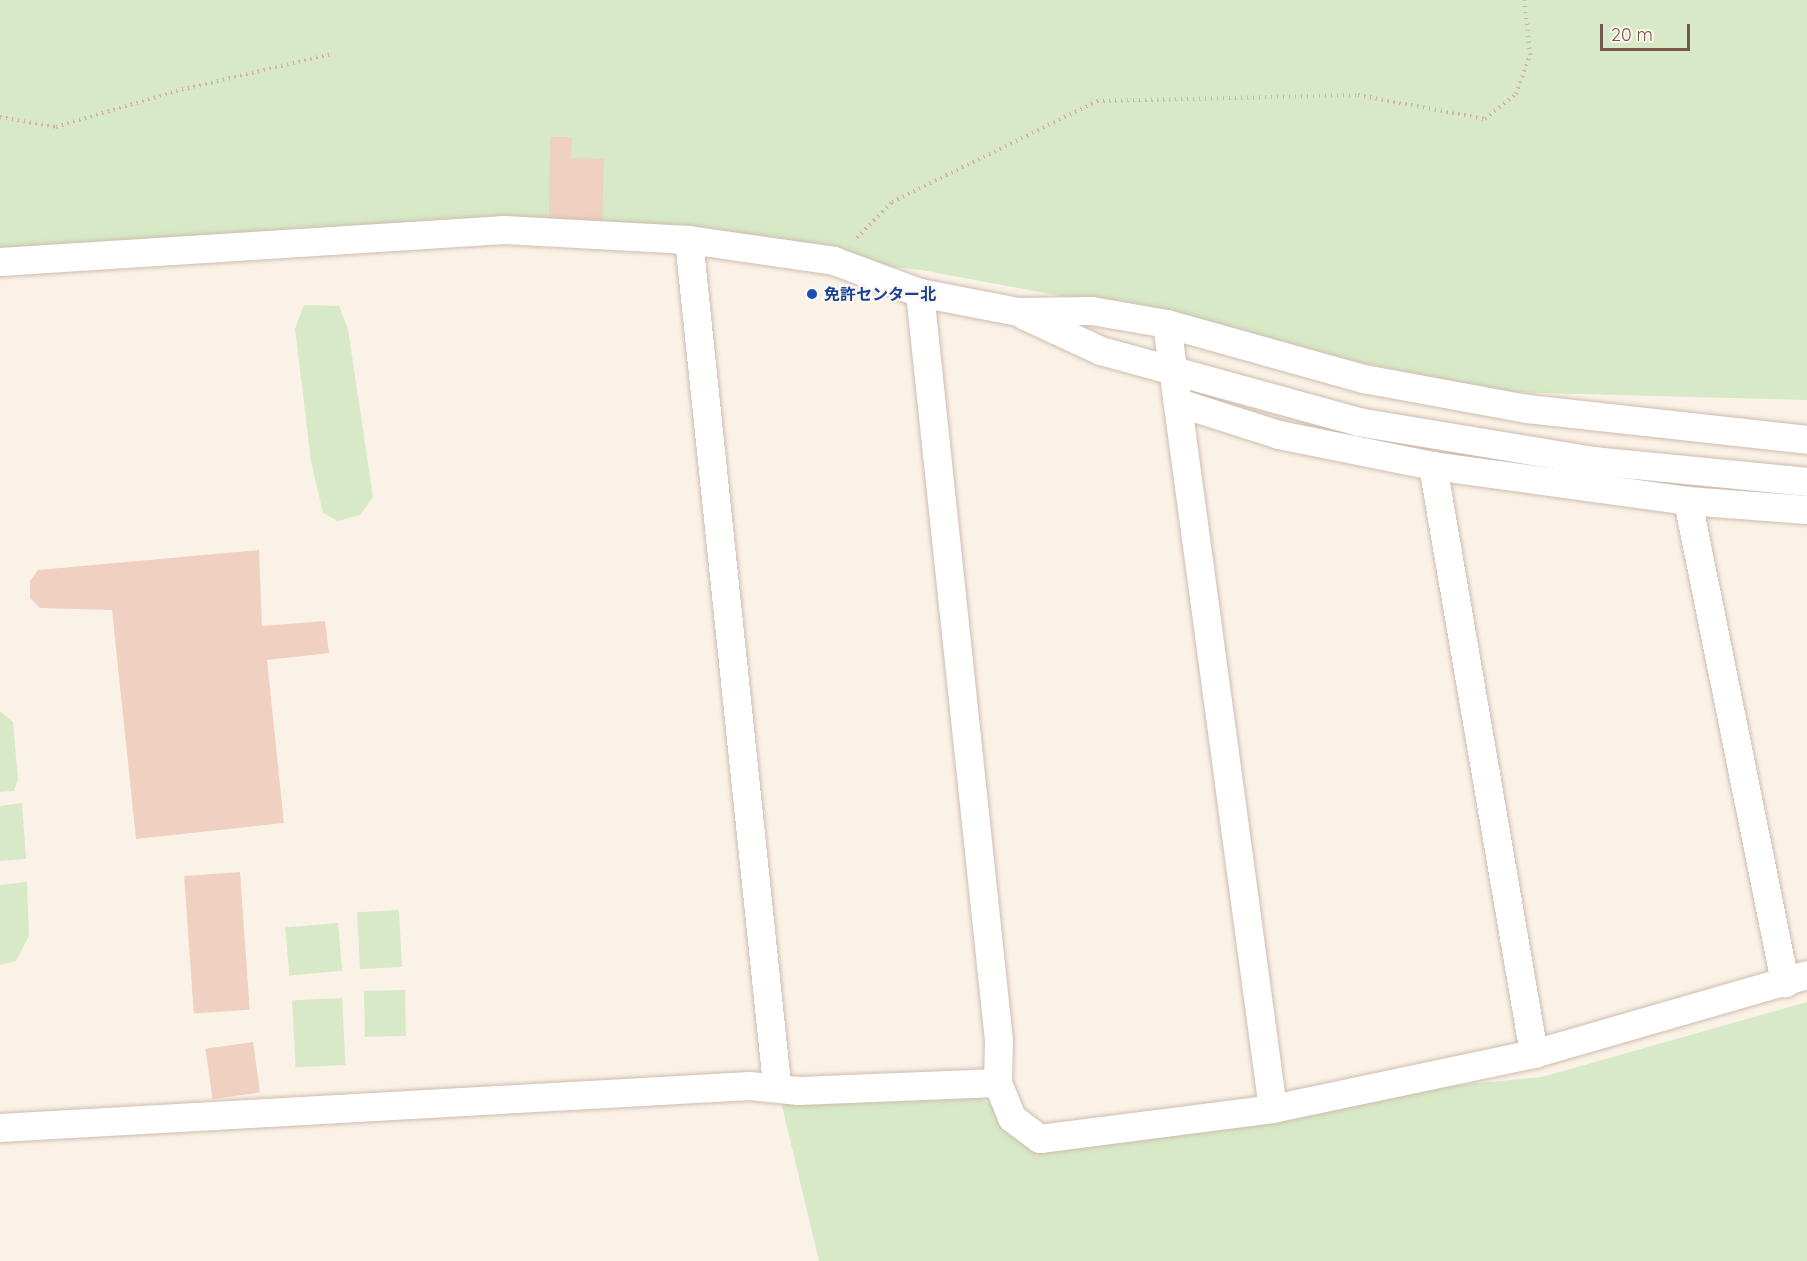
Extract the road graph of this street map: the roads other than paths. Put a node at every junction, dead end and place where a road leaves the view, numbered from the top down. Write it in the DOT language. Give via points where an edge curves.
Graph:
graph roads {
  1 [pos="688,240"];
  2 [pos="0,262"];
  3 [pos="920,293"];
  4 [pos="1018,312"];
  5 [pos="1167,324"];
  6 [pos="1176,373"];
  7 [pos="1182,404"];
  8 [pos="1807,440"];
  9 [pos="1433,466"];
  10 [pos="1807,482"];
  11 [pos="1688,501"];
  12 [pos="1807,510"];
  13 [pos="1796,979"];
  14 [pos="1534,1054"];
  15 [pos="998,1083"];
  16 [pos="777,1085"];
  17 [pos="1273,1109"];
  18 [pos="0,1128"];
  1 -- 2 [label="street" via="504,230"];
  1 -- 3 [label="street" via="834,261"];
  1 -- 16 [label="street"];
  3 -- 4 [label="street"];
  3 -- 15 [label="street" via="999,1041"];
  4 -- 5 [label="street" via="1092,311"];
  4 -- 6 [label="street" via="1101,351"];
  5 -- 6 [label="street"];
  5 -- 8 [label="street" via="1364,378 1528,409"];
  6 -- 7 [label="street"];
  6 -- 10 [label="street" via="1358,422 1464,444"];
  7 -- 9 [label="street" via="1279,435"];
  7 -- 17 [label="street"];
  9 -- 11 [label="street"];
  9 -- 14 [label="street"];
  11 -- 12 [label="street"];
  11 -- 13 [label="street"];
  13 -- 14 [label="street"];
  14 -- 17 [label="street"];
  15 -- 16 [label="street" via="799,1091"];
  15 -- 17 [label="street" via="1012,1118 1040,1139"];
  16 -- 18 [label="street"];
}
